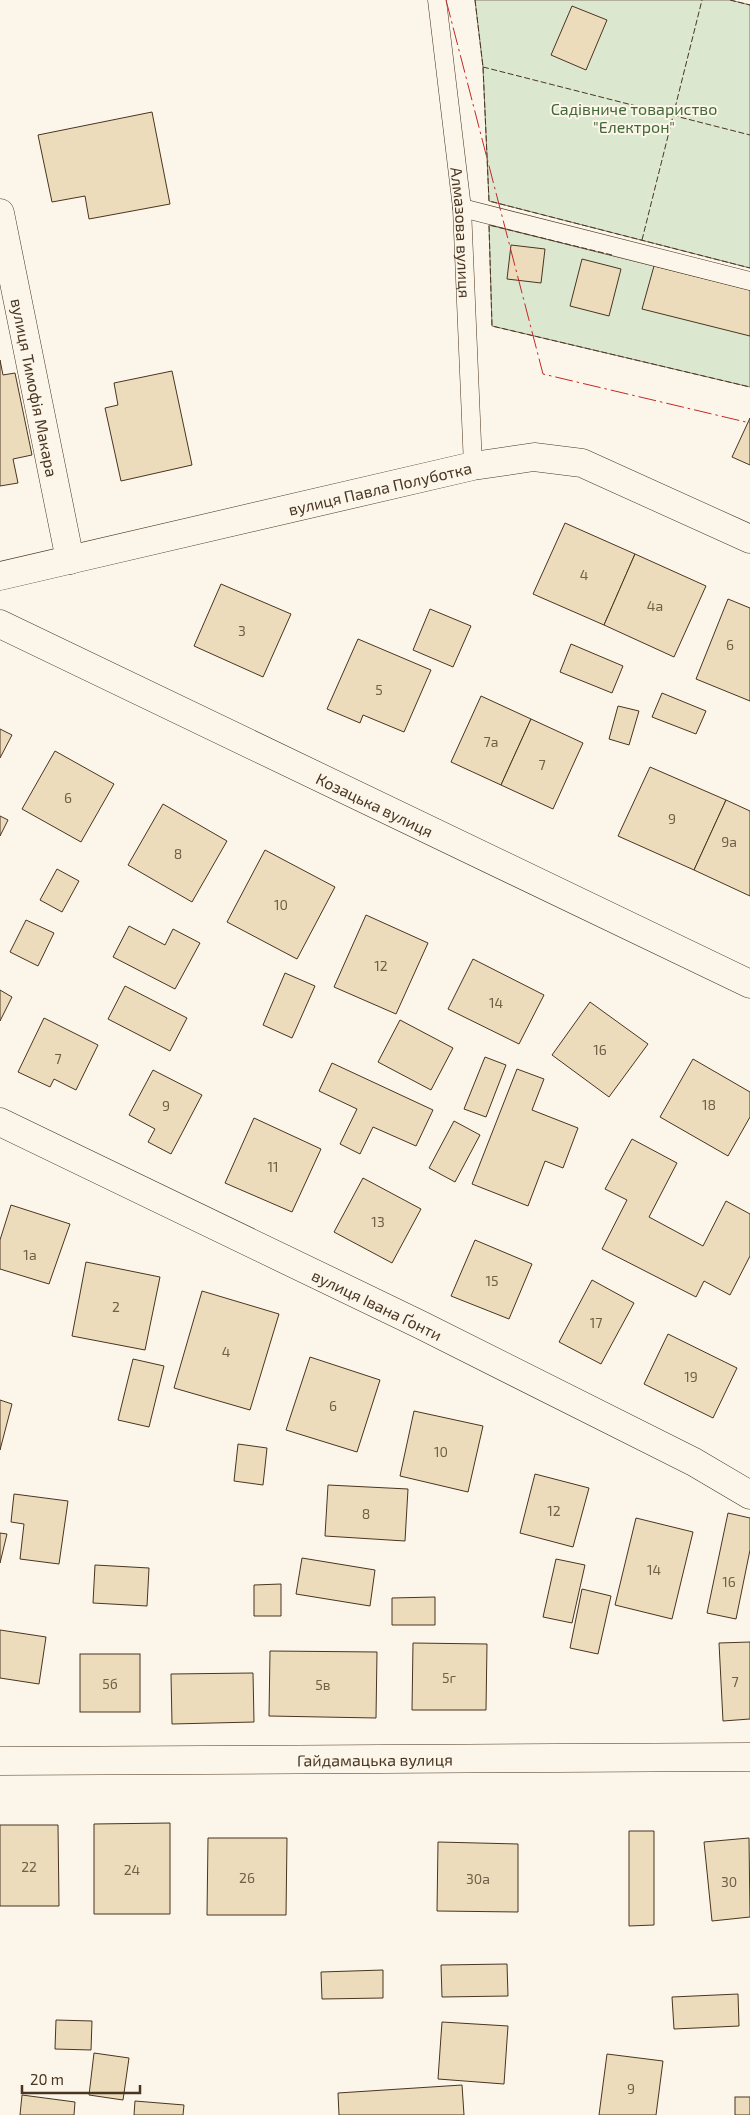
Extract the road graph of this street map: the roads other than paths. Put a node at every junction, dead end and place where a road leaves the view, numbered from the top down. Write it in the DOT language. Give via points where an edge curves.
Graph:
graph roads {
  1 [pos="437,0"];
  2 [pos="462,208"];
  3 [pos="0,213"];
  4 [pos="750,281"];
  5 [pos="473,466"];
  6 [pos="750,539"];
  7 [pos="70,560"];
  8 [pos="0,576"];
  9 [pos="0,624"];
  10 [pos="750,984"];
  11 [pos="0,1122"];
  12 [pos="750,1495"];
  13 [pos="750,1757"];
  14 [pos="0,1761"];
  1 -- 2 [label="lane, Алмазова вулиця"];
  2 -- 4 [label="lane"];
  2 -- 5 [label="lane, Алмазова вулиця"];
  3 -- 7 [label="street, вулиця Тимофія Макара"];
  5 -- 6 [label="street, вулиця Павла Полуботка" via="534,458 582,463"];
  5 -- 7 [label="street, вулиця Павла Полуботка"];
  7 -- 8 [label="street, вулиця Павла Полуботка"];
  9 -- 10 [label="street, Козацька вулиця"];
  11 -- 12 [label="street, вулиця Івана Ґонти" via="447,1338 694,1462"];
  13 -- 14 [label="street, Гайдамацька вулиця"];
}
